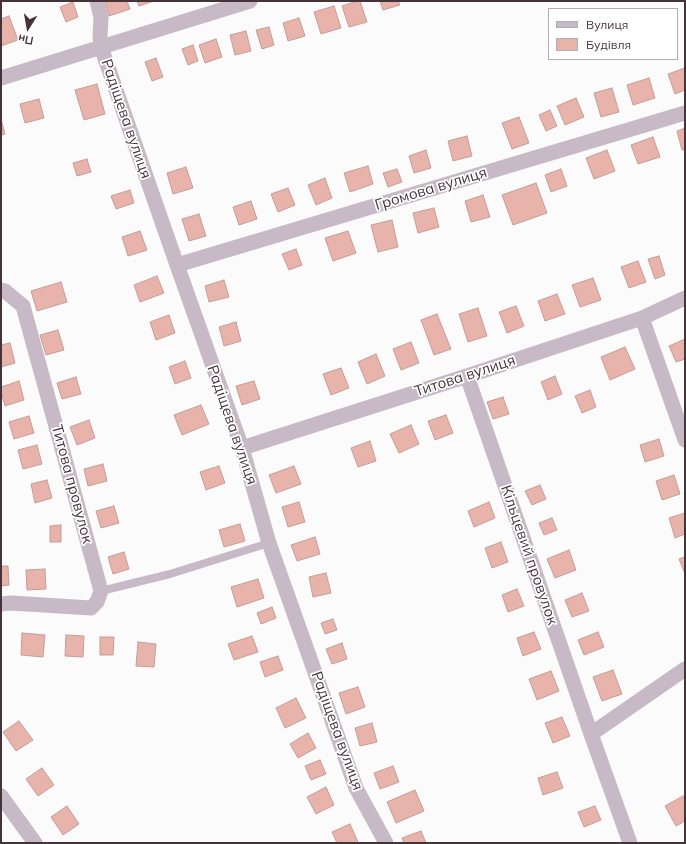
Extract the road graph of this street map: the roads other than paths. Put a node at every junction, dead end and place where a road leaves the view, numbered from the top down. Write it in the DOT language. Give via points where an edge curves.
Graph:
graph roads {
  1 [pos="97,1"];
  2 [pos="250,1"];
  3 [pos="102,47"];
  4 [pos="1,78"];
  5 [pos="685,113"];
  6 [pos="176,265"];
  7 [pos="1,290"];
  8 [pos="685,298"];
  9 [pos="642,318"];
  10 [pos="467,376"];
  11 [pos="685,440"];
  12 [pos="242,448"];
  13 [pos="269,543"];
  14 [pos="101,591"];
  15 [pos="6,603"];
  16 [pos="685,669"];
  17 [pos="591,734"];
  18 [pos="1,796"];
  19 [pos="35,843"];
  20 [pos="386,843"];
  21 [pos="630,843"];
  1 -- 3 [label="street, Радіщева вулиця" via="101,18"];
  2 -- 3 [label="street"];
  3 -- 4 [label="street"];
  3 -- 6 [label="street, Радіщева вулиця"];
  5 -- 6 [label="street, Громова вулиця"];
  6 -- 12 [label="street, Радіщева вулиця"];
  7 -- 14 [label="street, Титова провулок" via="23,306"];
  8 -- 9 [label="street, Титова вулиця"];
  9 -- 10 [label="street, Титова вулиця"];
  9 -- 11 [label="street"];
  10 -- 12 [label="street, Титова вулиця"];
  10 -- 17 [label="street, Кільцевий провулок"];
  12 -- 13 [label="street, Радіщева вулиця"];
  13 -- 14 [label="lane" via="170,574"];
  13 -- 20 [label="street, Радіщева вулиця" via="356,788"];
  14 -- 15 [label="street" via="98,602 91,608"];
  16 -- 17 [label="street"];
  17 -- 21 [label="street, Кільцевий провулок"];
  18 -- 19 [label="street"];
}
